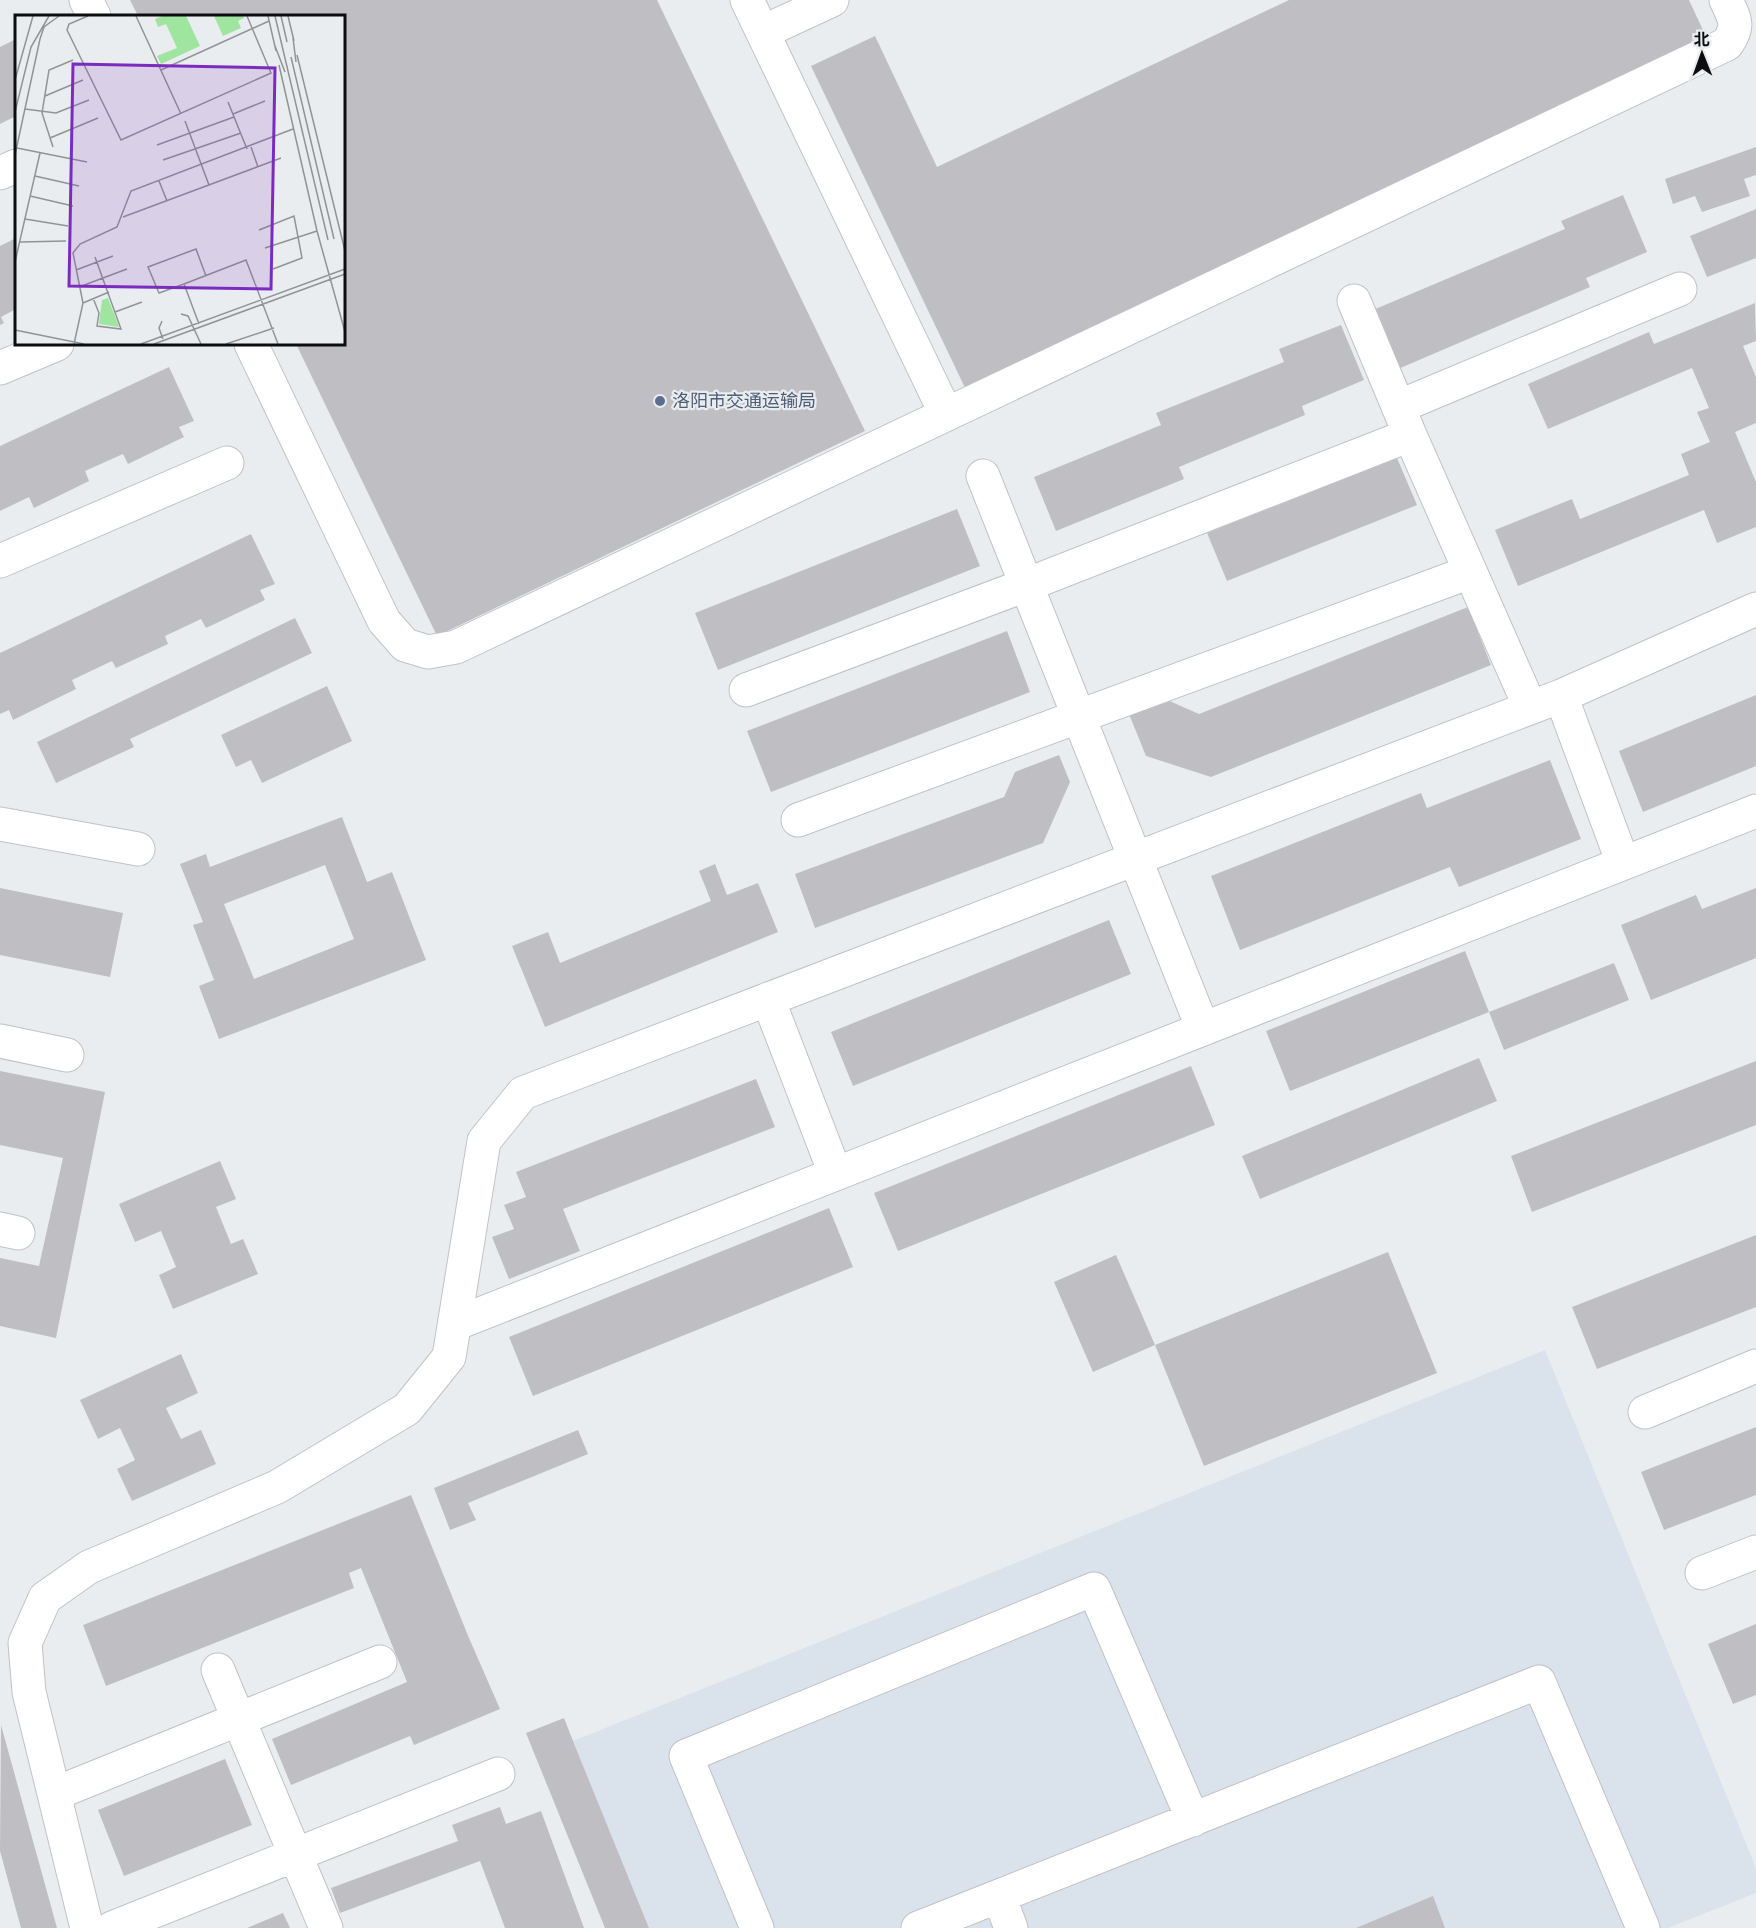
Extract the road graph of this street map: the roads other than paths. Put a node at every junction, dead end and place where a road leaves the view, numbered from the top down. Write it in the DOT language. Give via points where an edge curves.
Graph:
graph roads {
  1 [pos="86,0"];
  2 [pos="747,0"];
  3 [pos="832,0"];
  4 [pos="1726,0"];
  5 [pos="94,15"];
  6 [pos="763,32"];
  7 [pos="15,166"];
  8 [pos="0,173"];
  9 [pos="1680,289"];
  10 [pos="1354,302"];
  11 [pos="55,345"];
  12 [pos="251,345"];
  13 [pos="0,368"];
  14 [pos="946,414"];
  15 [pos="1404,421"];
  16 [pos="227,463"];
  17 [pos="983,476"];
  18 [pos="0,561"];
  19 [pos="1470,572"];
  20 [pos="1026,585"];
  21 [pos="1756,609"];
  22 [pos="746,690"];
  23 [pos="1561,696"];
  24 [pos="1530,707"];
  25 [pos="1079,716"];
  26 [pos="1756,811"];
  27 [pos="798,820"];
  28 [pos="0,824"];
  29 [pos="138,849"];
  30 [pos="1135,858"];
  31 [pos="1623,863"];
  32 [pos="768,999"];
  33 [pos="1203,1029"];
  34 [pos="0,1041"];
  35 [pos="67,1055"];
  36 [pos="835,1173"];
  37 [pos="455,1324"];
  38 [pos="1756,1366"];
  39 [pos="1646,1412"];
  40 [pos="1756,1552"];
  41 [pos="1702,1573"];
  42 [pos="381,1662"];
  43 [pos="218,1670"];
  44 [pos="239,1720"];
  45 [pos="498,1774"];
  46 [pos="54,1794"];
  47 [pos="1193,1820"];
  48 [pos="295,1854"];
  49 [pos="999,1896"];
  50 [pos="87,1928"];
  51 [pos="112,1928"];
  52 [pos="326,1928"];
  53 [pos="757,1928"];
  54 [pos="918,1928"];
  55 [pos="1011,1928"];
  56 [pos="1643,1928"];
  1 -- 5 [label="lane"];
  2 -- 6 [label="lane"];
  3 -- 6 [label="lane"];
  4 -- 14 [label="lane" via="1736,21 1735,33 1726,44"];
  6 -- 14 [label="lane"];
  7 -- 8 [label="lane"];
  9 -- 15 [label="lane"];
  10 -- 15 [label="lane"];
  11 -- 13 [label="lane"];
  12 -- 14 [label="lane" via="384,621 405,645 428,652 456,647"];
  15 -- 19 [label="lane"];
  15 -- 20 [label="lane"];
  16 -- 18 [label="lane"];
  17 -- 20 [label="lane"];
  19 -- 24 [label="lane"];
  19 -- 25 [label="lane"];
  20 -- 22 [label="lane"];
  20 -- 25 [label="lane"];
  21 -- 23 [label="lane"];
  23 -- 24 [label="lane"];
  23 -- 31 [label="lane"];
  24 -- 30 [label="lane"];
  25 -- 27 [label="lane"];
  25 -- 30 [label="lane"];
  26 -- 31 [label="lane"];
  28 -- 29 [label="lane"];
  30 -- 32 [label="lane"];
  30 -- 33 [label="lane"];
  31 -- 33 [label="lane"];
  32 -- 36 [label="lane"];
  32 -- 37 [label="lane" via="523,1093 484,1141"];
  33 -- 36 [label="lane"];
  34 -- 35 [label="lane"];
  36 -- 37 [label="lane"];
  37 -- 46 [label="lane" via="450,1357 407,1409 277,1487 89,1567 45,1598 25,1643 29,1692"];
  38 -- 39 [label="lane"];
  40 -- 41 [label="lane"];
  42 -- 44 [label="lane"];
  43 -- 44 [label="lane"];
  44 -- 46 [label="lane"];
  44 -- 48 [label="lane"];
  45 -- 48 [label="lane"];
  46 -- 50 [label="lane"];
  47 -- 49 [label="lane"];
  47 -- 53 [label="lane" via="1094,1589 686,1756"];
  47 -- 56 [label="lane" via="1539,1682"];
  48 -- 51 [label="lane"];
  48 -- 52 [label="lane"];
  49 -- 54 [label="lane"];
  49 -- 55 [label="lane"];
}
